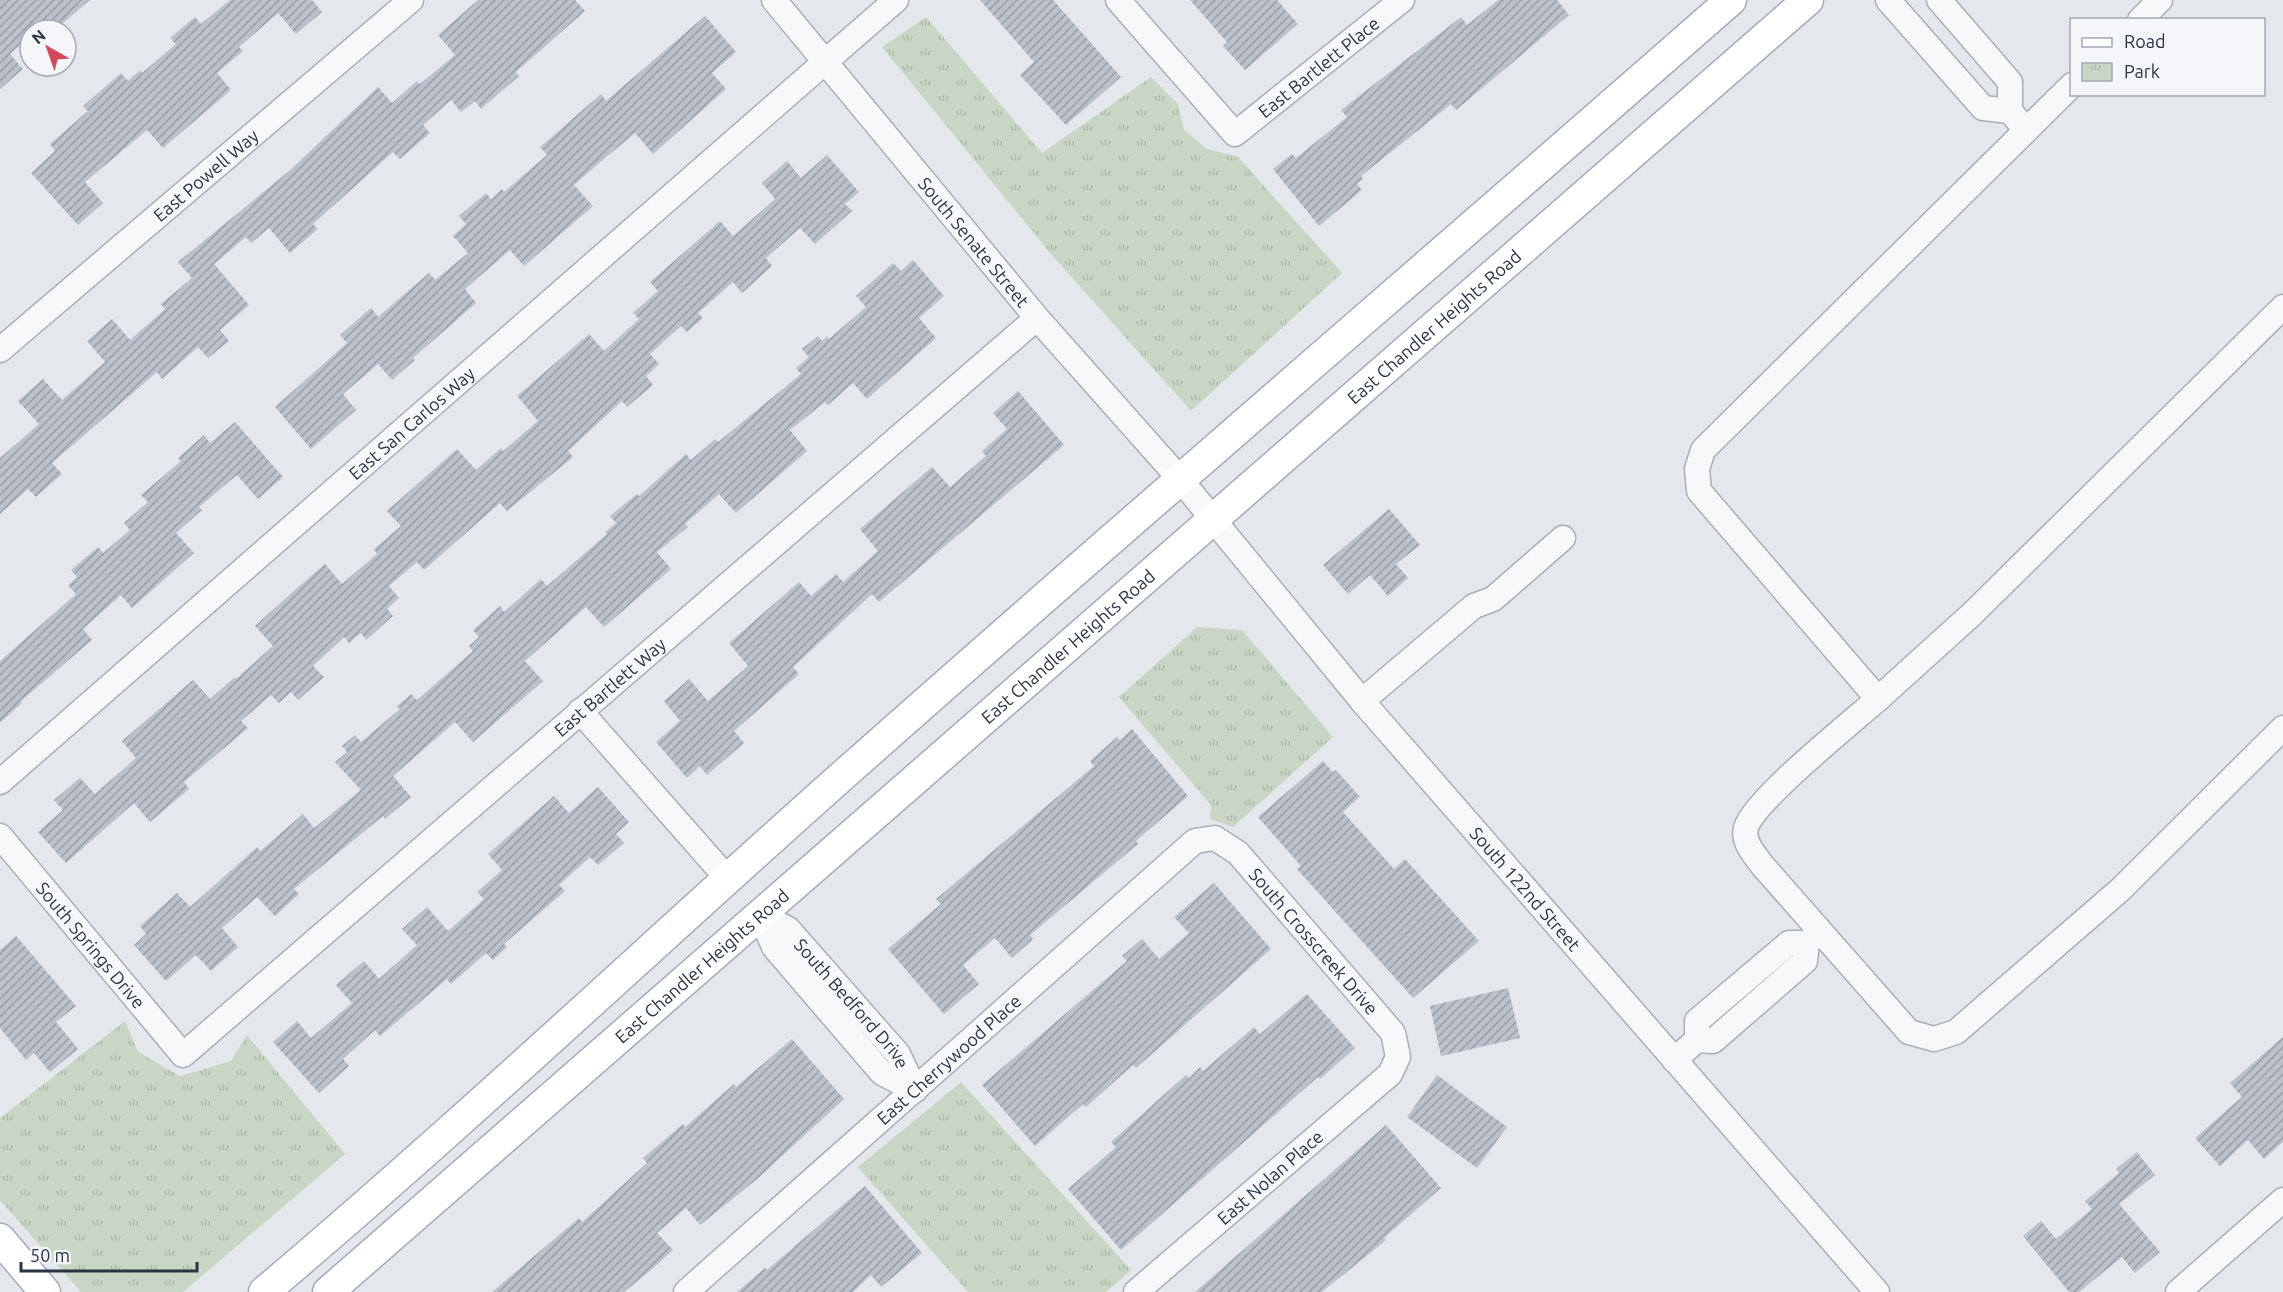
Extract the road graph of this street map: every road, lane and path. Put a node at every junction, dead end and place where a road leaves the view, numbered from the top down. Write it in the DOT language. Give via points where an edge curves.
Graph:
graph roads {
  1 [pos="411,0"];
  2 [pos="774,0"];
  3 [pos="896,0"];
  4 [pos="1118,0"];
  5 [pos="1402,0"];
  6 [pos="1731,0"];
  7 [pos="1808,0"];
  8 [pos="1888,0"];
  9 [pos="1939,0"];
  10 [pos="2160,0"];
  11 [pos="2142,18"];
  12 [pos="1962,27"];
  13 [pos="1934,54"];
  14 [pos="823,63"];
  15 [pos="2070,86"];
  16 [pos="2018,120"];
  17 [pos="2283,307"];
  18 [pos="1037,318"];
  19 [pos="0,350"];
  20 [pos="1180,479"];
  21 [pos="1212,519"];
  22 [pos="1563,538"];
  23 [pos="1878,699"];
  24 [pos="1362,701"];
  25 [pos="580,711"];
  26 [pos="2283,728"];
  27 [pos="0,782"];
  28 [pos="0,836"];
  29 [pos="1215,838"];
  30 [pos="727,878"];
  31 [pos="760,914"];
  32 [pos="1813,937"];
  33 [pos="1747,978"];
  34 [pos="1763,998"];
  35 [pos="1697,1040"];
  36 [pos="183,1055"];
  37 [pos="1398,1057"];
  38 [pos="1674,1060"];
  39 [pos="915,1090"];
  40 [pos="2283,1200"];
  41 [pos="0,1239"];
  42 [pos="45,1292"];
  43 [pos="264,1292"];
  44 [pos="328,1292"];
  45 [pos="686,1292"];
  46 [pos="1136,1292"];
  47 [pos="1877,1292"];
  48 [pos="2178,1292"];
  1 -- 19 [label="street, East Powell Way"];
  2 -- 14 [label="street, South Senate Street"];
  3 -- 14 [label="street, East San Carlos Way"];
  4 -- 5 [label="street, East Bartlett Place" via="1234,134"];
  6 -- 20 [label="main road"];
  7 -- 21 [label="main road, East Chandler Heights Road"];
  8 -- 13 [label="street"];
  9 -- 12 [label="street"];
  10 -- 11 [label="street"];
  12 -- 13 [label="street" via="1963,40 1958,51 1948,56"];
  12 -- 16 [label="street" via="2010,82"];
  13 -- 16 [label="street" via="1983,108"];
  14 -- 18 [label="street, South Senate Street"];
  14 -- 27 [label="street, East San Carlos Way"];
  15 -- 16 [label="street"];
  16 -- 23 [label="street" via="1703,450 1697,469 1700,491 1711,507"];
  17 -- 23 [label="street" via="1972,614"];
  18 -- 20 [label="street, South Senate Street"];
  18 -- 25 [label="street, East Bartlett Way"];
  20 -- 21 [label="street, South 122nd Street"];
  20 -- 30 [label="main road"];
  21 -- 24 [label="street, South 122nd Street"];
  21 -- 31 [label="main road, East Chandler Heights Road"];
  22 -- 24 [label="street" via="1493,599 1474,606"];
  23 -- 32 [label="street" via="1766,798 1746,828 1747,844"];
  24 -- 38 [label="street, South 122nd Street"];
  25 -- 30 [label="street"];
  25 -- 36 [label="street, East Bartlett Way"];
  26 -- 32 [label="street" via="2120,890 1956,1032 1934,1039 1909,1032"];
  28 -- 36 [label="street, South Springs Drive"];
  29 -- 37 [label="street, South Crosscreek Drive" via="1238,853 1393,1033"];
  29 -- 39 [label="street, East Cherrywood Place" via="1195,841"];
  30 -- 31 [label="main road"];
  30 -- 43 [label="main road" via="355,1215"];
  31 -- 39 [label="street, South Bedford Drive" via="788,929 838,1004 898,1054"];
  31 -- 44 [label="main road, East Chandler Heights Road"];
  32 -- 33 [label="street" via="1789,943"];
  32 -- 34 [label="street" via="1804,961"];
  33 -- 34 [label="street"];
  33 -- 35 [label="street" via="1697,1021"];
  34 -- 35 [label="street" via="1713,1041"];
  35 -- 38 [label="street"];
  37 -- 46 [label="street, East Nolan Place" via="1390,1074"];
  38 -- 47 [label="street, South 122nd Street"];
  39 -- 45 [label="street, East Cherrywood Place"];
  40 -- 48 [label="street"];
  41 -- 42 [label="main road"];
}
